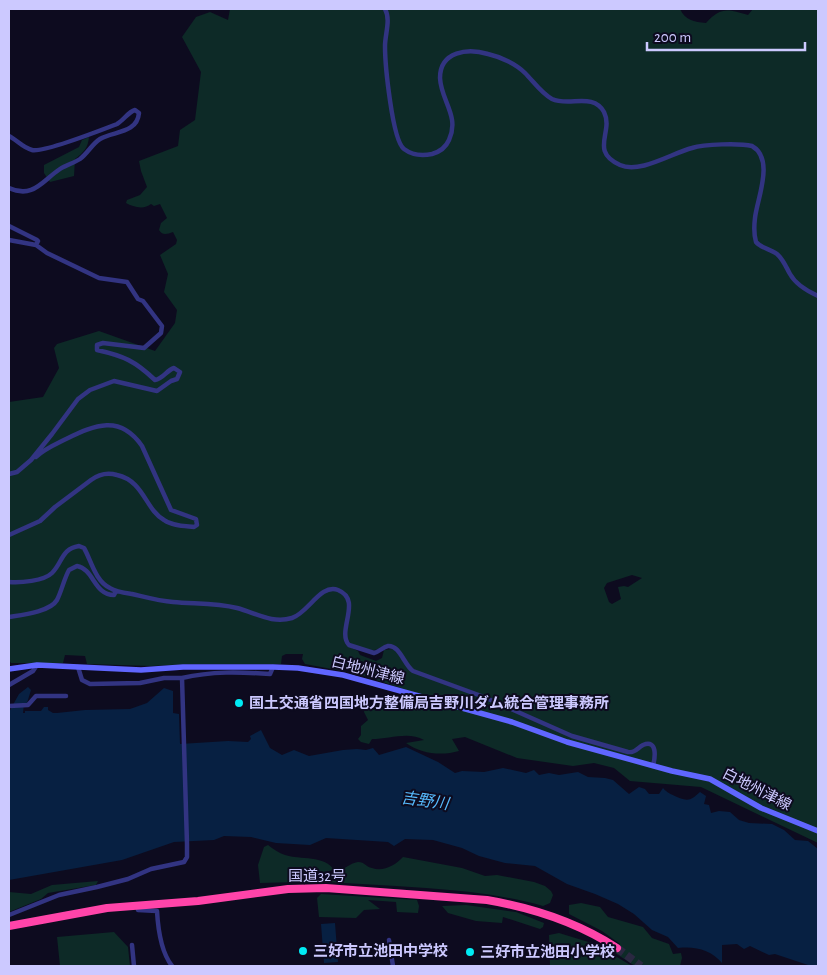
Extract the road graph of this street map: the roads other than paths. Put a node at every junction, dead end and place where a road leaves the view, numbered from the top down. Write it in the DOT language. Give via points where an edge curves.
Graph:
graph roads {
  1 [pos="385,9"];
  2 [pos="9,136"];
  3 [pos="9,188"];
  4 [pos="9,226"];
  5 [pos="9,240"];
  6 [pos="36,245"];
  7 [pos="818,296"];
  8 [pos="31,460"];
  9 [pos="9,474"];
  10 [pos="9,535"];
  11 [pos="9,582"];
  12 [pos="116,591"];
  13 [pos="9,617"];
  14 [pos="37,665"];
  15 [pos="78,666"];
  16 [pos="273,667"];
  17 [pos="9,669"];
  18 [pos="182,678"];
  19 [pos="9,685"];
  20 [pos="66,696"];
  21 [pos="9,706"];
  22 [pos="653,766"];
  23 [pos="818,831"];
  24 [pos="137,906"];
  25 [pos="9,915"];
  26 [pos="9,926"];
  27 [pos="389,940"];
  28 [pos="132,945"];
  29 [pos="617,948"];
  30 [pos="134,966"];
  31 [pos="172,966"];
  32 [pos="393,966"];
  1 -- 7 [label="street" via="388,16 385,46 388,86 397,140 404,149 426,155 448,144 453,124 441,85 441,73 453,54 468,51 490,54 515,65 554,100 590,101 600,106 606,120 605,152 624,167 655,162 695,147 752,146 761,156 763,171 755,218 756,242 775,252 791,277"];
  2 -- 3 [label="street" via="26,148 39,151 118,123 132,111 139,113 129,129 100,139 81,158 34,189 22,192"];
  4 -- 6 [label="street" via="38,241"];
  5 -- 6 [label="street"];
  6 -- 8 [label="street" via="99,278 127,282 162,324 162,333 144,348 103,343 97,345 97,350 109,351 137,364 155,380 174,368 180,376 156,391 114,381 90,390 78,399"];
  8 -- 9 [label="street" via="17,472"];
  8 -- 10 [label="street" via="49,447 91,427 108,425 124,429 142,446 171,510 196,520 197,525 166,522 129,480 106,473 96,476 40,522"];
  11 -- 12 [label="street" via="48,576 65,552 79,546 84,548 101,581"];
  12 -- 13 [label="street" via="112,596 100,591 77,566 69,570 53,605"];
  12 -- 22 [label="street" via="161,601 227,606 273,620 284,620 306,610 321,593 338,590 349,604 345,634 349,645 374,653 387,646 393,647 413,671 484,697 572,736 628,752 642,745 652,746 655,751"];
  14 -- 15 [label="main road, 白地州津線"];
  14 -- 17 [label="main road, 白地州津線"];
  14 -- 19 [label="street"];
  15 -- 16 [label="main road, 白地州津線" via="142,670"];
  15 -- 18 [label="street" via="82,680 90,684"];
  16 -- 18 [label="street" via="270,674 236,672"];
  16 -- 22 [label="main road, 白地州津線" via="355,678"];
  18 -- 25 [label="street" via="187,844 183,863 59,895"];
  20 -- 21 [label="street" via="36,696 28,705"];
  22 -- 23 [label="main road, 白地州津線" via="716,781 761,808"];
  24 -- 26 [label="highway, 国道32号" via="106,908"];
  24 -- 29 [label="highway, 国道32号" via="198,902 288,889 326,888 488,900 554,916"];
  24 -- 31 [label="street" via="138,910 157,911 165,953"];
  27 -- 32 [label="street"];
  28 -- 30 [label="street"];
}
